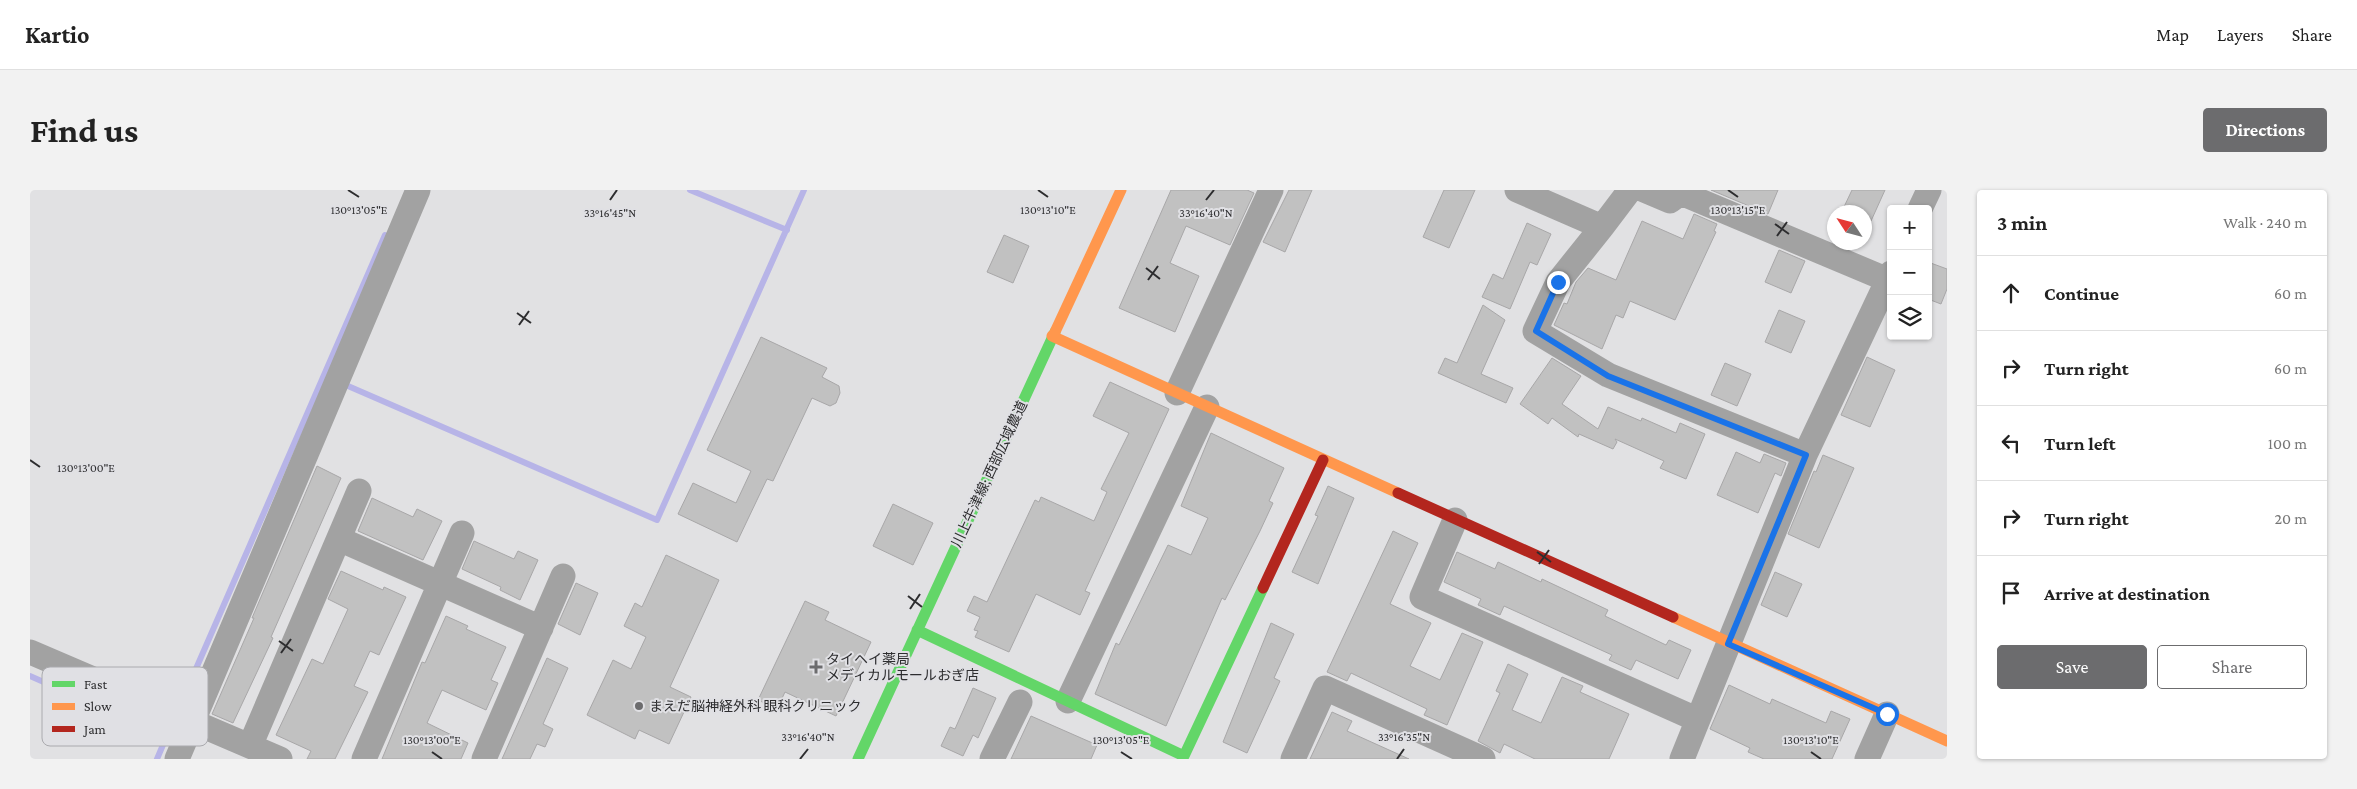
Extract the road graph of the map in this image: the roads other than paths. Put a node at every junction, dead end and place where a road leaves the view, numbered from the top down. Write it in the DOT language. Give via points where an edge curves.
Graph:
graph roads {
  1 [pos="418,190"];
  2 [pos="1121,190"];
  3 [pos="1271,190"];
  4 [pos="1517,190"];
  5 [pos="1630,190"];
  6 [pos="1644,190"];
  7 [pos="1929,190"];
  8 [pos="1936,190"];
  9 [pos="1682,192"];
  10 [pos="1947,195"];
  11 [pos="1922,205"];
  12 [pos="1602,227"];
  13 [pos="1887,275"];
  14 [pos="1887,280"];
  15 [pos="1052,336"];
  16 [pos="1177,393"];
  17 [pos="1207,407"];
  18 [pos="1806,455"];
  19 [pos="1323,460"];
  20 [pos="359,491"];
  21 [pos="1455,520"];
  22 [pos="462,533"];
  23 [pos="339,539"];
  24 [pos="563,576"];
  25 [pos="440,583"];
  26 [pos="540,628"];
  27 [pos="917,630"];
  28 [pos="1728,644"];
  29 [pos="30,652"];
  30 [pos="66,667"];
  31 [pos="208,686"];
  32 [pos="1020,702"];
  33 [pos="1068,702"];
  34 [pos="1887,714"];
  35 [pos="1696,719"];
  36 [pos="208,728"];
  37 [pos="1947,741"];
  38 [pos="182,746"];
  39 [pos="250,746"];
  40 [pos="177,759"];
  41 [pos="280,759"];
  42 [pos="364,759"];
  43 [pos="484,759"];
  44 [pos="858,759"];
  45 [pos="992,759"];
  46 [pos="1293,759"];
  47 [pos="1483,759"];
  48 [pos="1682,759"];
  49 [pos="1867,759"];
  1 -- 31 [label="street"];
  2 -- 15 [label="street, 川上牛津線; 西部広域農道"];
  3 -- 16 [label="street"];
  4 -- 12 [label="street"];
  5 -- 12 [label="street"];
  6 -- 9 [label="street" via="1670,201"];
  7 -- 11 [label="street"];
  8 -- 10 [label="street"];
  9 -- 13 [label="street"];
  12 -- 18 [label="street" via="1558,282 1536,331 1608,376"];
  14 -- 18 [label="street"];
  15 -- 16 [label="street"];
  15 -- 27 [label="street, 川上牛津線; 西部広域農道"];
  16 -- 17 [label="street"];
  17 -- 19 [label="street"];
  17 -- 33 [label="street"];
  18 -- 28 [label="street"];
  19 -- 21 [label="street"];
  19 -- 33 [label="street" via="1184,756"];
  20 -- 23 [label="street"];
  21 -- 28 [label="street"];
  21 -- 35 [label="street" via="1422,597"];
  22 -- 25 [label="street"];
  23 -- 25 [label="street"];
  23 -- 39 [label="street"];
  24 -- 26 [label="street"];
  25 -- 26 [label="street"];
  25 -- 42 [label="street"];
  26 -- 43 [label="street"];
  27 -- 33 [label="street"];
  27 -- 44 [label="street, 川上牛津線; 西部広域農道"];
  28 -- 34 [label="street"];
  28 -- 35 [label="street"];
  29 -- 30 [label="street"];
  32 -- 45 [label="street"];
  34 -- 37 [label="street"];
  34 -- 49 [label="street"];
  35 -- 48 [label="street"];
  36 -- 39 [label="street"];
  38 -- 40 [label="street"];
  39 -- 41 [label="street"];
  46 -- 47 [label="street" via="1325,688"];
}
